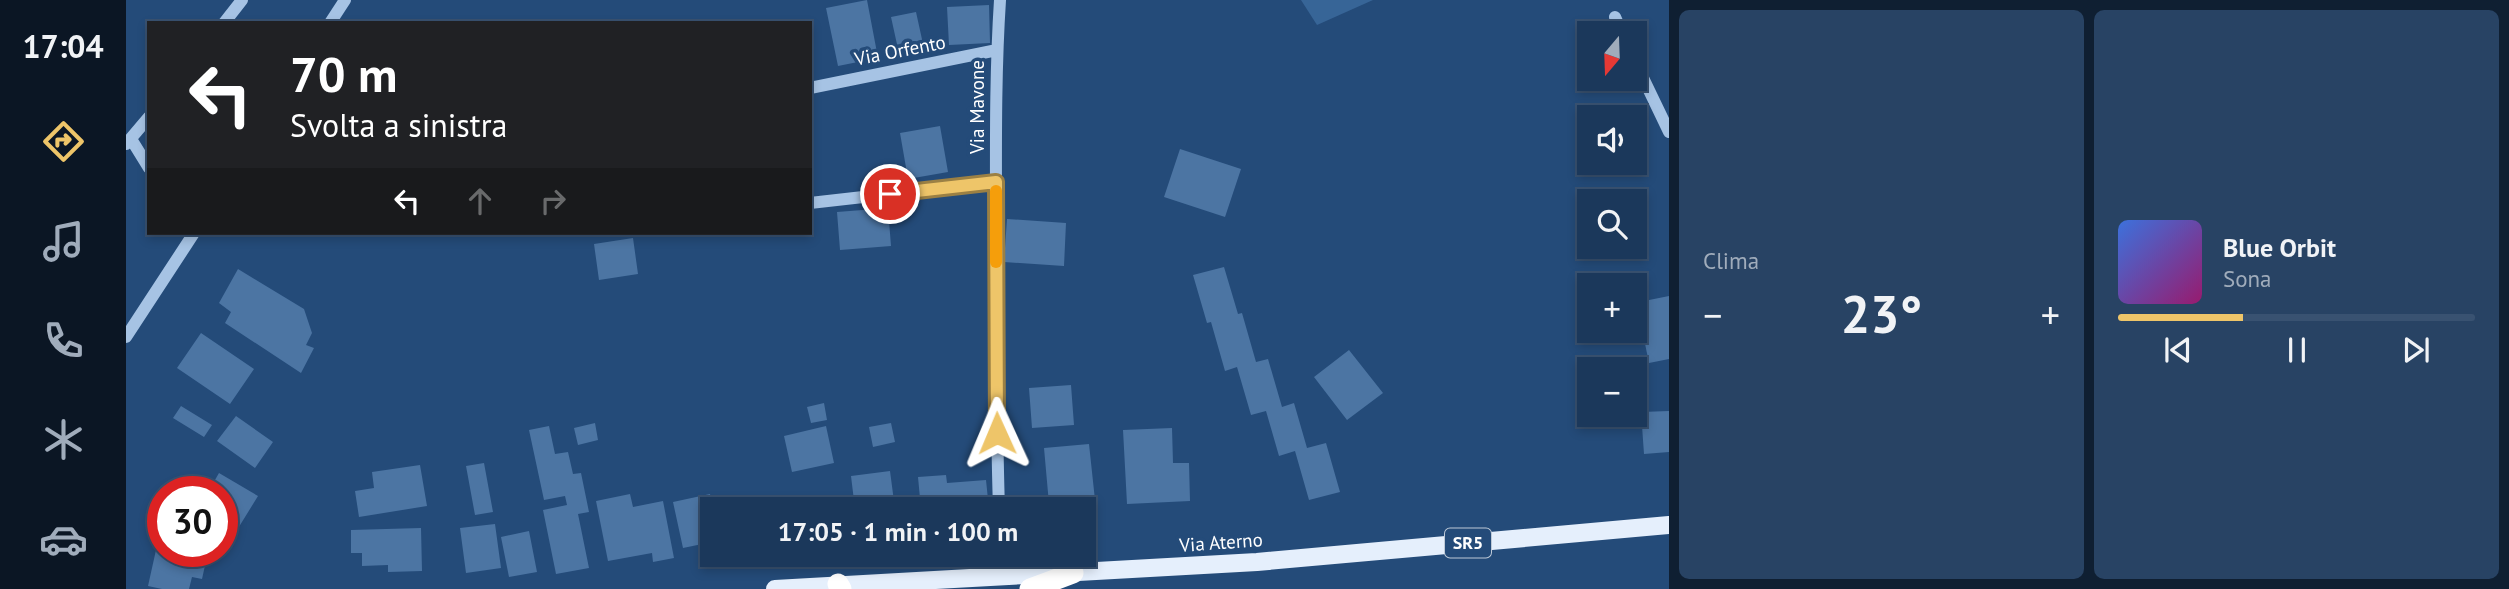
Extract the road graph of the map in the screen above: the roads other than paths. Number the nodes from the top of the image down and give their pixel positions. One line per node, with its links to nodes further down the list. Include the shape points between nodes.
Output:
1 (242, 0): 5 (street)
2 (345, 0): 6 (street)
3 (1000, 0): 8 (street, Via Mavone)
4 (1615, 17): 7 (street)
5 (226, 21)
6 (331, 21)
7 (1617, 21)
8 (997, 50): 10 (street, Via Orfento); 15 (street, Via Mavone)
9 (1647, 86): 12 (street)
10 (812, 88)
11 (147, 119): 13 (street)
12 (1669, 132)
13 (128, 142): 14 (street)
14 (147, 166)
15 (996, 182): 16 (street); 19 (street, Via Mavone)
16 (812, 203)
17 (190, 235): 18 (street)
18 (126, 337)
19 (999, 497)
20 (1669, 525): 22 (main road, Via Aterno / SR5, via 1256,562)
21 (1001, 567): 23 (street)
22 (1073, 573): 23 (main road, Via Aterno / SR5); 26 (highway)
23 (1001, 577): 24 (main road, Via Aterno / SR5)
24 (838, 587): 25 (main road, Via Aterno / SR5)
25 (775, 589)
26 (1030, 589)

